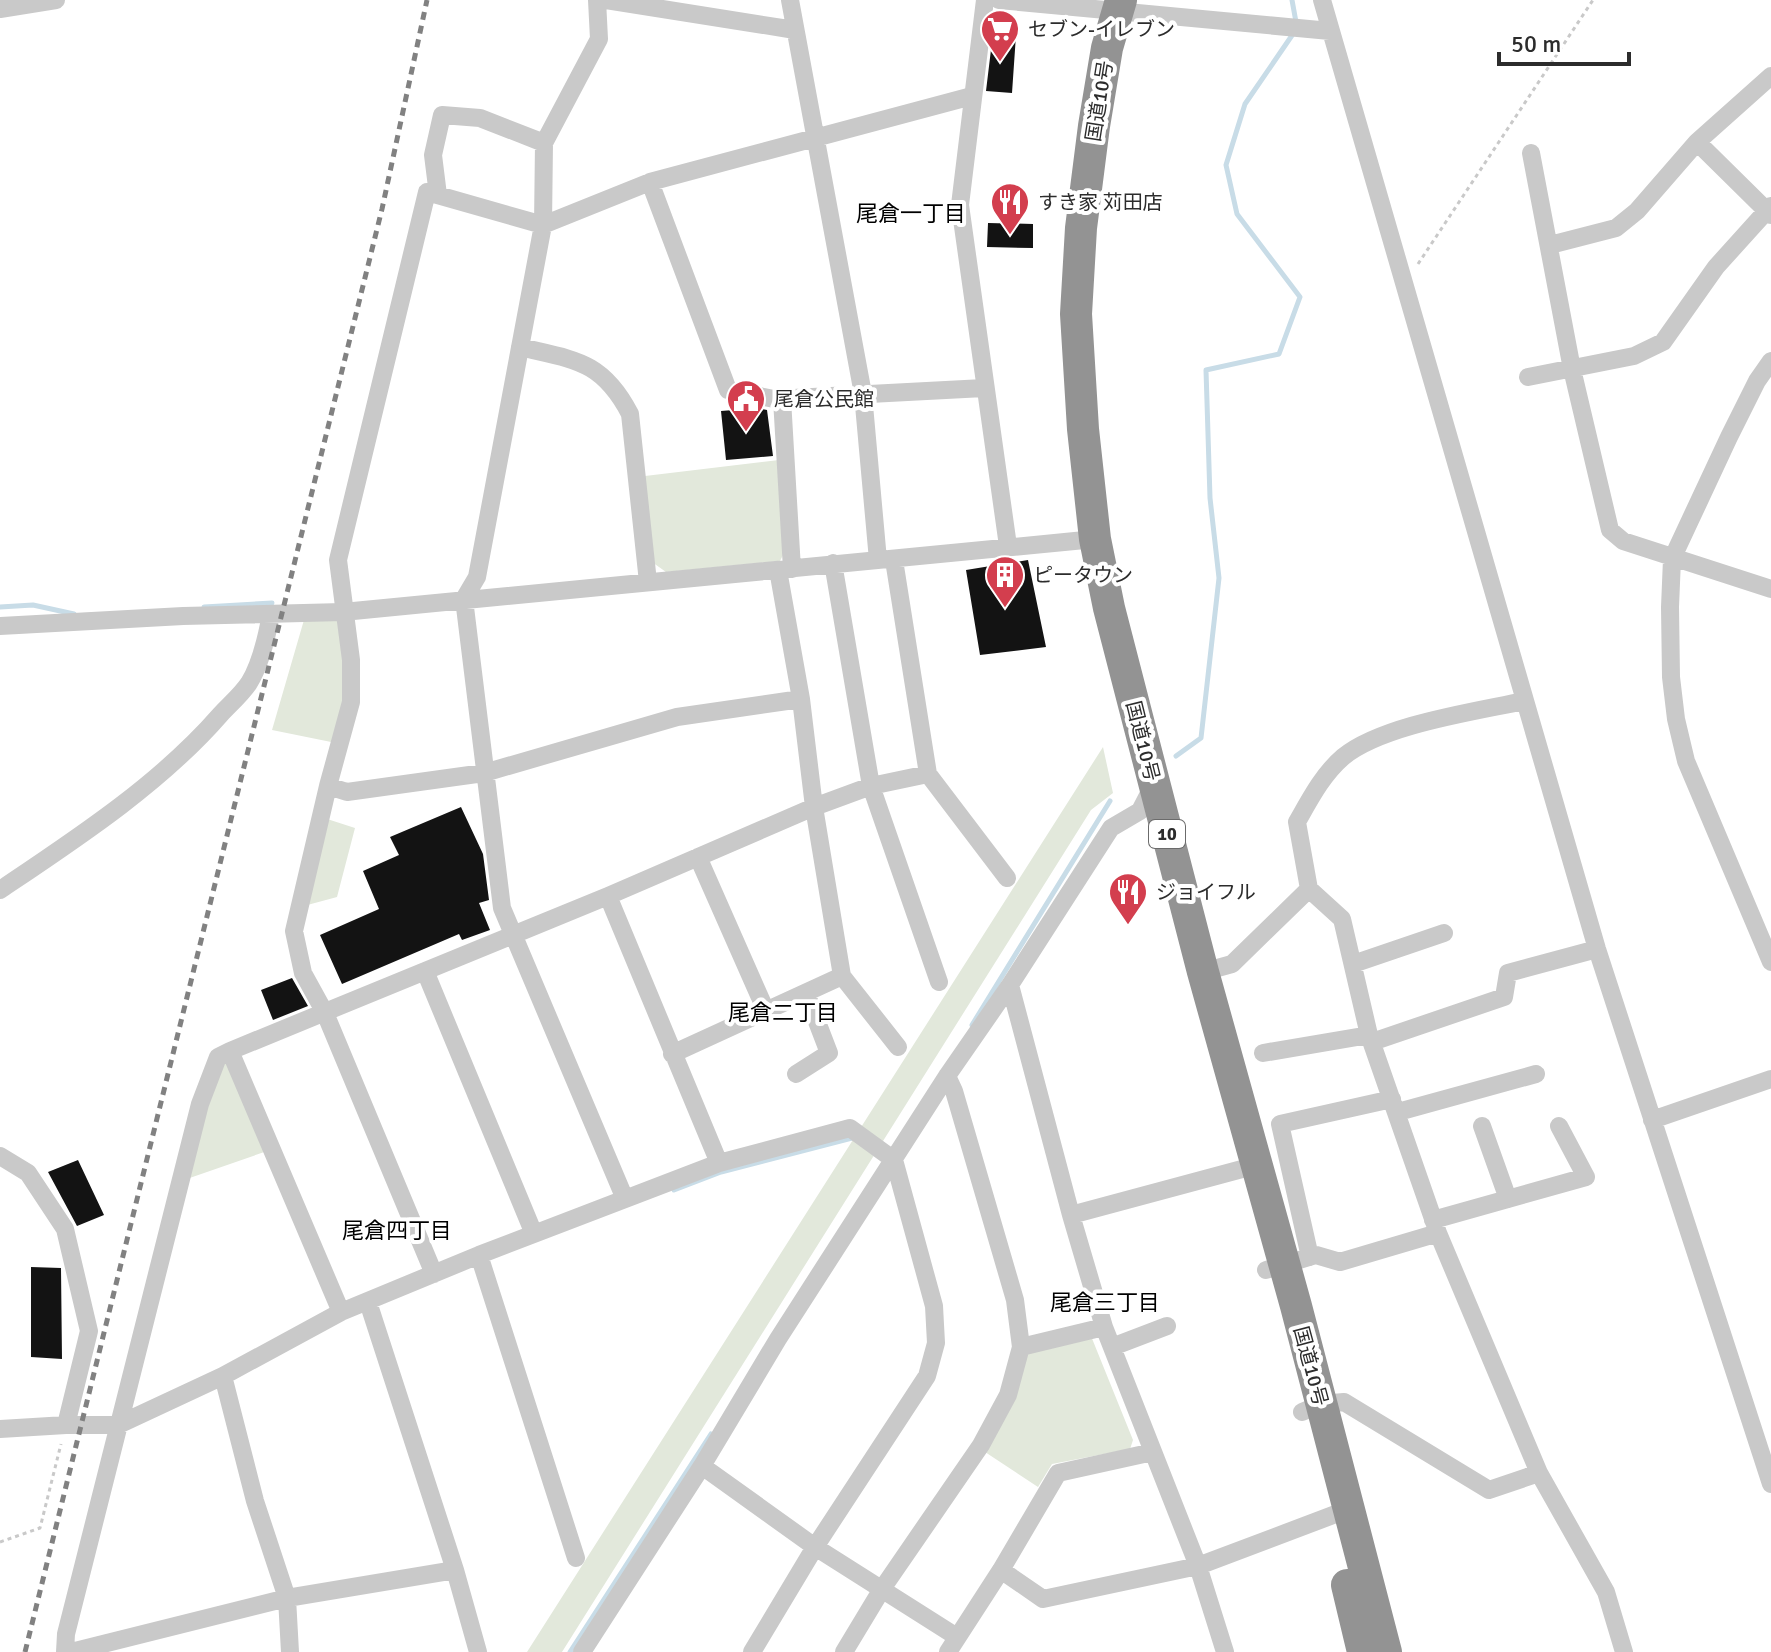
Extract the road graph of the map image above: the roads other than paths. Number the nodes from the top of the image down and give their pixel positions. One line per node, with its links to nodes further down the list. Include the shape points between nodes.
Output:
1 (56, 0): 9 (street)
2 (597, 0): 16 (street, via 599,39)
3 (606, 0): 10 (street)
4 (790, 0): 10 (street)
5 (985, 0): 13 (street)
6 (999, 0): 8 (street)
7 (1322, 0): 11 (street)
8 (1109, 5): 11 (street); 30 (highway, 国道10号 / 10, via 1073,126 1058,295 1063,442)
9 (0, 9)
10 (795, 30): 14 (street)
11 (1330, 31): 43 (street)
12 (1771, 76): 15 (street)
13 (972, 96): 14 (street); 27 (street, via 960,205)
14 (815, 138): 18 (street); 28 (street)
15 (1697, 142): 20 (street); 22 (street, via 1616,228)
16 (544, 143): 19 (street, via 480,118 442,115 433,155); 21 (street)
17 (1531, 153): 22 (street)
18 (650, 182): 21 (street); 29 (street, via 728,390)
19 (438, 195): 21 (street); 39 (street, via 427,192 338,560)
20 (1769, 210): 25 (street, via 1716,267 1663,342 1634,356)
21 (543, 225): 23 (street)
22 (1550, 245): 25 (street)
23 (520, 347): 36 (street, via 595,369 622,398 630,414); 38 (street, via 477,577)
24 (1771, 361): 32 (street)
25 (1572, 369): 26 (street); 32 (street, via 1610,530 1623,541)
26 (1528, 377)
27 (984, 388): 28 (street); 31 (street)
28 (863, 394): 29 (street); 33 (street)
29 (782, 399): 35 (street)
30 (1087, 540): 31 (street); 48 (highway, 国道10号 / 10, via 1094,624)
31 (1008, 546): 33 (street)
32 (1672, 559): 37 (street); 55 (street, via 1671,677 1686,761)
33 (886, 560): 34 (street); 45 (street)
34 (833, 563): 35 (street); 47 (street)
35 (785, 570): 36 (street); 42 (street)
36 (648, 582): 38 (street)
37 (1771, 589)
38 (464, 599): 39 (street); 44 (street)
39 (343, 612): 40 (street); 46 (street, via 351,702)
40 (271, 614): 41 (street); 53 (street, via 249,683 208,729 176,761)
41 (0, 626)
42 (801, 699): 44 (street, via 677,717); 49 (street)
43 (1524, 701): 52 (street, via 1393,731 1358,745 1341,759 1297,822); 58 (street)
44 (484, 773): 46 (street, via 347,792); 56 (street, via 502,908)
45 (928, 774): 47 (street); 51 (street)
46 (328, 786): 68 (street, via 294,931 303,973)
47 (871, 786): 49 (street); 64 (street)
48 (1147, 798): 62 (highway, 国道10号 / 10); 65 (street, via 1111,828); 85 (highway, 国道10号 / 10)
49 (814, 807): 50 (street); 63 (street)
50 (698, 857): 54 (street); 67 (street)
51 (1007, 878)
52 (1309, 889): 60 (street, via 1342,919); 62 (street, via 1232,964)
53 (0, 890)
54 (608, 896): 56 (street); 73 (street)
55 (1763, 920): 59 (street)
56 (513, 933): 61 (street); 86 (street)
57 (1444, 933): 60 (street)
58 (1597, 949): 69 (street, via 1508,973 1504,997); 79 (street)
59 (1771, 962)
60 (1353, 964): 69 (street)
61 (425, 971): 68 (street); 90 (street)
62 (1203, 972): 85 (highway, 国道10号 / 10)
63 (842, 976): 66 (street); 70 (street)
64 (939, 982)
65 (1010, 985): 76 (street); 88 (street)
66 (806, 993): 67 (street); 74 (street, via 829,1053)
67 (766, 1011): 73 (street)
68 (325, 1013): 71 (street); 93 (street)
69 (1371, 1038): 72 (street); 78 (street)
70 (898, 1047)
71 (230, 1051): 95 (street); 103 (street, via 218,1057 200,1104)
72 (1263, 1053)
73 (672, 1054): 84 (street)
74 (796, 1074)
75 (1536, 1074): 78 (street)
76 (947, 1076): 83 (street); 98 (street, via 1015,1300)
77 (1771, 1079): 79 (street)
78 (1395, 1106): 89 (street); 92 (street, via 1280,1124)
79 (1652, 1120): 108 (street)
80 (1482, 1126): 87 (street)
81 (1559, 1126): 87 (street, via 1586,1177)
82 (0, 1156): 102 (street, via 28,1173 65,1229 89,1331)
83 (894, 1160): 84 (street, via 850,1128); 106 (street); 110 (street, via 934,1306 936,1343 927,1376)
84 (719, 1163): 86 (street)
85 (1248, 1168): 88 (street); 92 (highway, 国道10号 / 10)
86 (625, 1199): 90 (street)
87 (1508, 1199): 89 (street)
88 (1071, 1215): 97 (street)
89 (1436, 1227): 92 (street, via 1340,1262 1316,1255); 107 (street)
90 (534, 1234): 91 (street)
91 (479, 1255): 93 (street); 111 (street)
92 (1287, 1263): 101 (highway, 国道10号 / 10)
93 (434, 1274): 94 (street)
94 (368, 1302): 95 (street); 113 (street)
95 (341, 1312): 100 (street)
96 (1167, 1326): 99 (street)
97 (1104, 1327): 98 (street); 99 (street)
98 (1021, 1347): 115 (street, via 1008,1395 981,1445)
99 (1112, 1347): 105 (street)
100 (223, 1376): 103 (street); 116 (street)
101 (1312, 1408): 107 (street, via 1344,1402 1489,1490); 109 (highway, 国道10号 / 10)
102 (66, 1425): 103 (street); 104 (street)
103 (118, 1425): 118 (street, via 66,1634)
104 (0, 1429)
105 (1153, 1452): 112 (street); 114 (street, via 1058,1473)
106 (702, 1466): 110 (street); 121 (street)
107 (1539, 1473): 127 (street, via 1606,1592)
108 (1771, 1484)
109 (1339, 1512): 112 (street); 125 (highway, 国道10号 / 10); 126 (highway, 国道10号 / 10)
110 (815, 1547): 115 (street); 122 (street)
111 (576, 1558)
112 (1198, 1566): 114 (street, via 1043,1599); 124 (street)
113 (455, 1570): 116 (street); 120 (street)
114 (1001, 1570): 117 (street)
115 (882, 1589): 117 (street); 123 (street)
116 (287, 1598): 118 (street); 119 (street)
117 (952, 1644)
118 (68, 1652)
119 (290, 1652)
120 (478, 1652)
121 (582, 1652)
122 (752, 1652)
123 (844, 1652)
124 (1225, 1652)
125 (1363, 1652)
126 (1386, 1652)
127 (1624, 1652)

